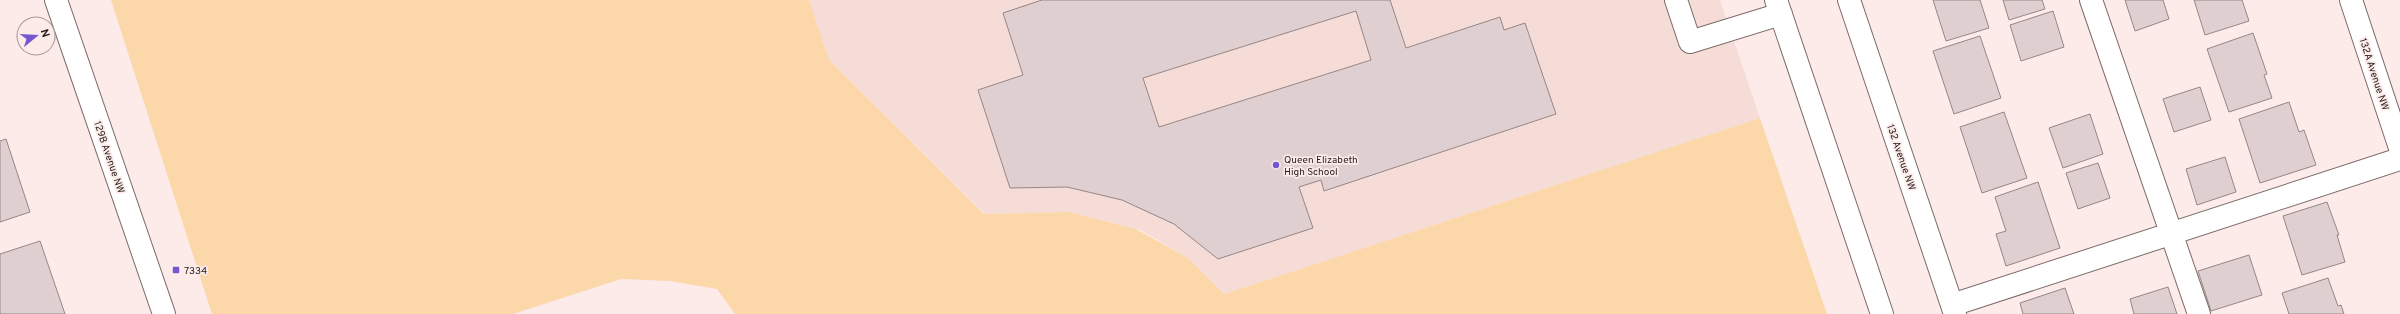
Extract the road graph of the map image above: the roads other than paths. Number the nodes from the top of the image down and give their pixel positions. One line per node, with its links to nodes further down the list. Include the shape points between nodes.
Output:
1 (56, 0): 11 (street, 129B Avenue NW)
2 (1676, 0): 6 (street, via 1690,42)
3 (1848, 0): 10 (street, 132 Avenue NW)
4 (2091, 0): 9 (street)
5 (2351, 0): 7 (street, 132A Avenue NW)
6 (1778, 7): 12 (street)
7 (2400, 148)
8 (2400, 159): 9 (street)
9 (2173, 235): 10 (street); 13 (street)
10 (1953, 310)
11 (164, 314)
12 (1882, 314)
13 (2199, 314)

